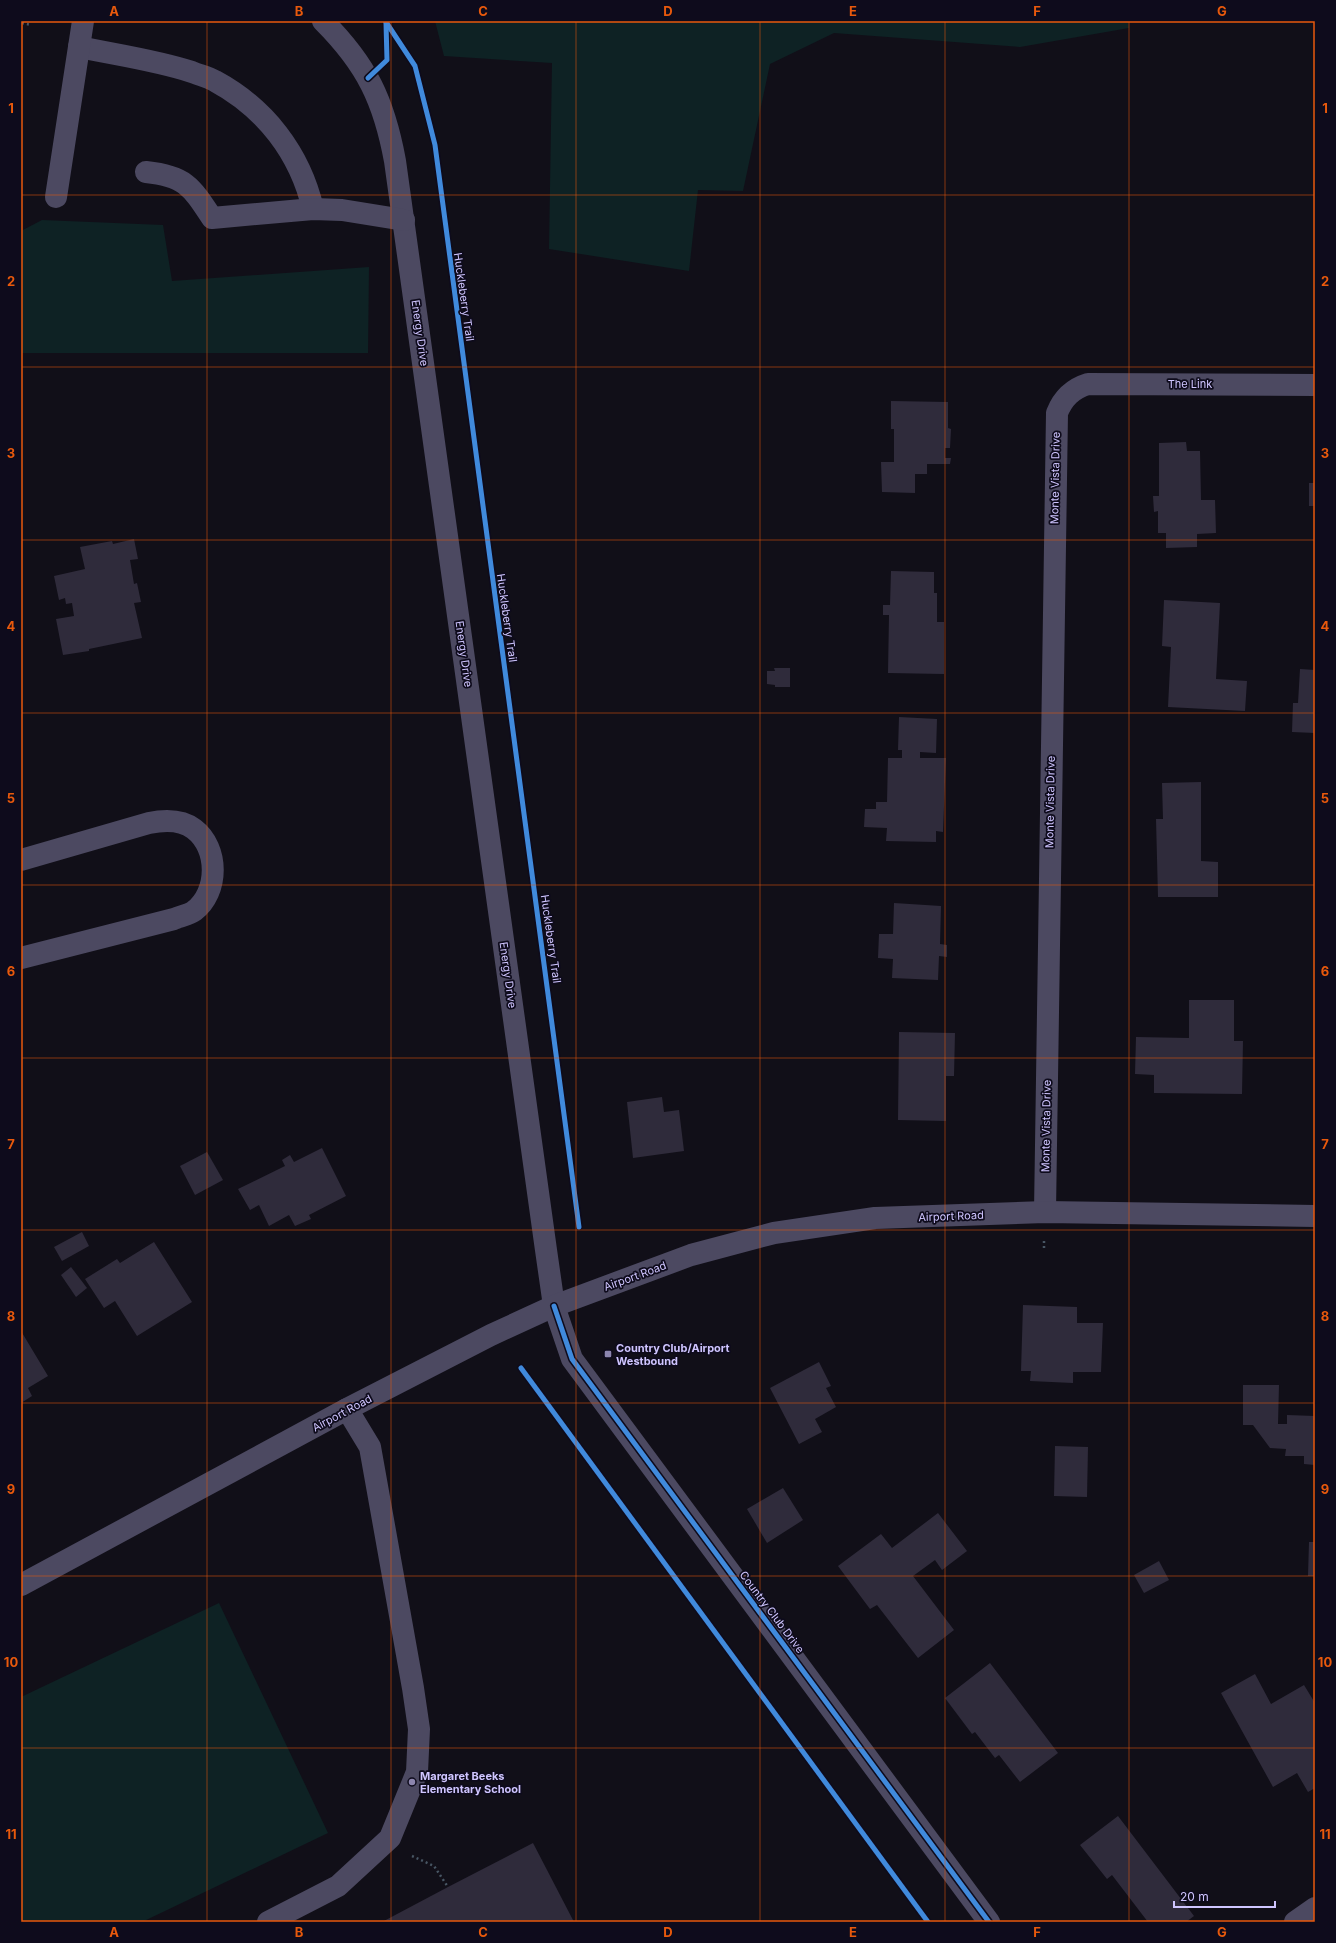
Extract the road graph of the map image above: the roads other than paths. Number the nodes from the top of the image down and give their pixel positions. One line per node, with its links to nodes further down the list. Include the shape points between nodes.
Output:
1 (83, 21): 3 (street)
2 (323, 21): 7 (street, Energy Drive, via 353,53 381,104 390,133)
3 (79, 47): 5 (street); 6 (street, via 172,66 214,80 251,104 276,131 294,157)
4 (146, 172): 6 (street, via 167,174 194,190 212,218)
5 (56, 197)
6 (313, 209): 7 (street, via 342,210)
7 (404, 220): 14 (street, Energy Drive)
8 (1315, 385): 9 (street, The Link, via 1088,384)
9 (1068, 394): 12 (street, Monte Vista Drive, via 1061,404 1056,424)
10 (21, 860): 11 (street, via 149,823 173,821 194,830 205,843 211,856 212,877 208,896 194,911 174,919)
11 (21, 958)
12 (1045, 1212): 13 (street, Airport Road); 14 (street, Airport Road, via 875,1218 774,1233 691,1255)
13 (1315, 1216)
14 (554, 1306): 15 (street, Airport Road, via 491,1335); 19 (street, Country Club Drive, via 572,1359)
15 (347, 1410): 16 (street, Airport Road); 18 (street, via 370,1447 414,1695 419,1730 417,1772 390,1838 338,1886)
16 (21, 1585)
17 (1315, 1908): 20 (street)
18 (268, 1922)
19 (989, 1922)
20 (1295, 1922)

